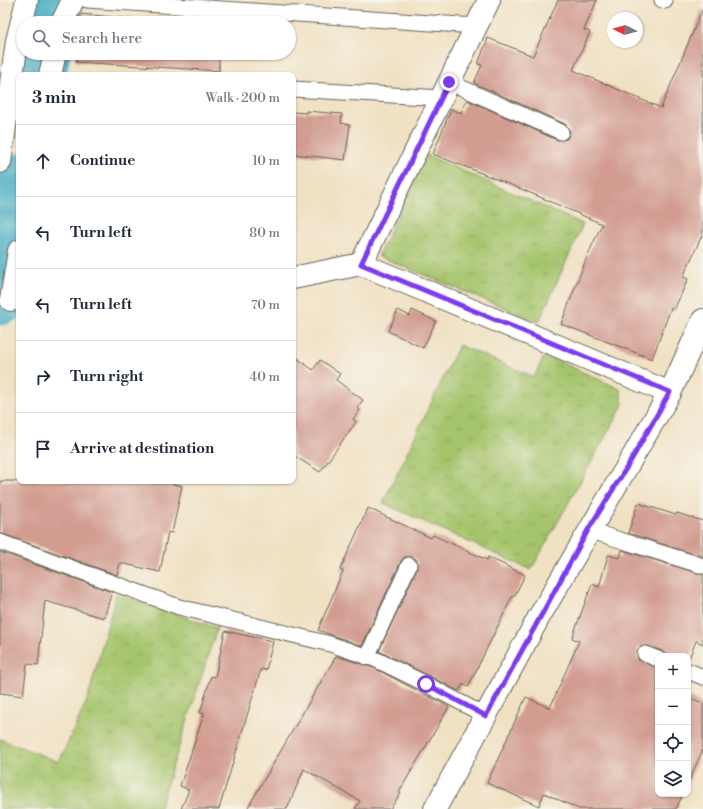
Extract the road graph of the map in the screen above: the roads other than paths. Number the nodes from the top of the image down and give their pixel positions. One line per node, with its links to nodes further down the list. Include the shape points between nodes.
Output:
1 (27, 0): 5 (street)
2 (73, 0): 6 (street)
3 (87, 0): 7 (lane)
4 (489, 0): 7 (street)
5 (23, 16)
6 (65, 16)
7 (476, 26): 12 (street)
8 (16, 45): 13 (street)
9 (53, 60): 10 (street)
10 (51, 72)
11 (296, 89): 12 (lane)
12 (445, 90): 14 (lane); 16 (street)
13 (5, 91): 15 (street)
14 (562, 132)
15 (0, 162)
16 (361, 264): 18 (street); 21 (street)
17 (16, 266): 19 (street)
18 (296, 277)
19 (9, 300)
20 (701, 333): 21 (street)
21 (670, 392): 22 (street)
22 (588, 530): 25 (lane); 29 (street)
23 (0, 542): 26 (lane, via 179,607 330,644)
24 (409, 564): 26 (lane)
25 (703, 566)
26 (367, 657): 29 (lane, via 426,684)
27 (691, 672): 28 (lane)
28 (703, 677)
29 (486, 716): 30 (street)
30 (435, 809)

